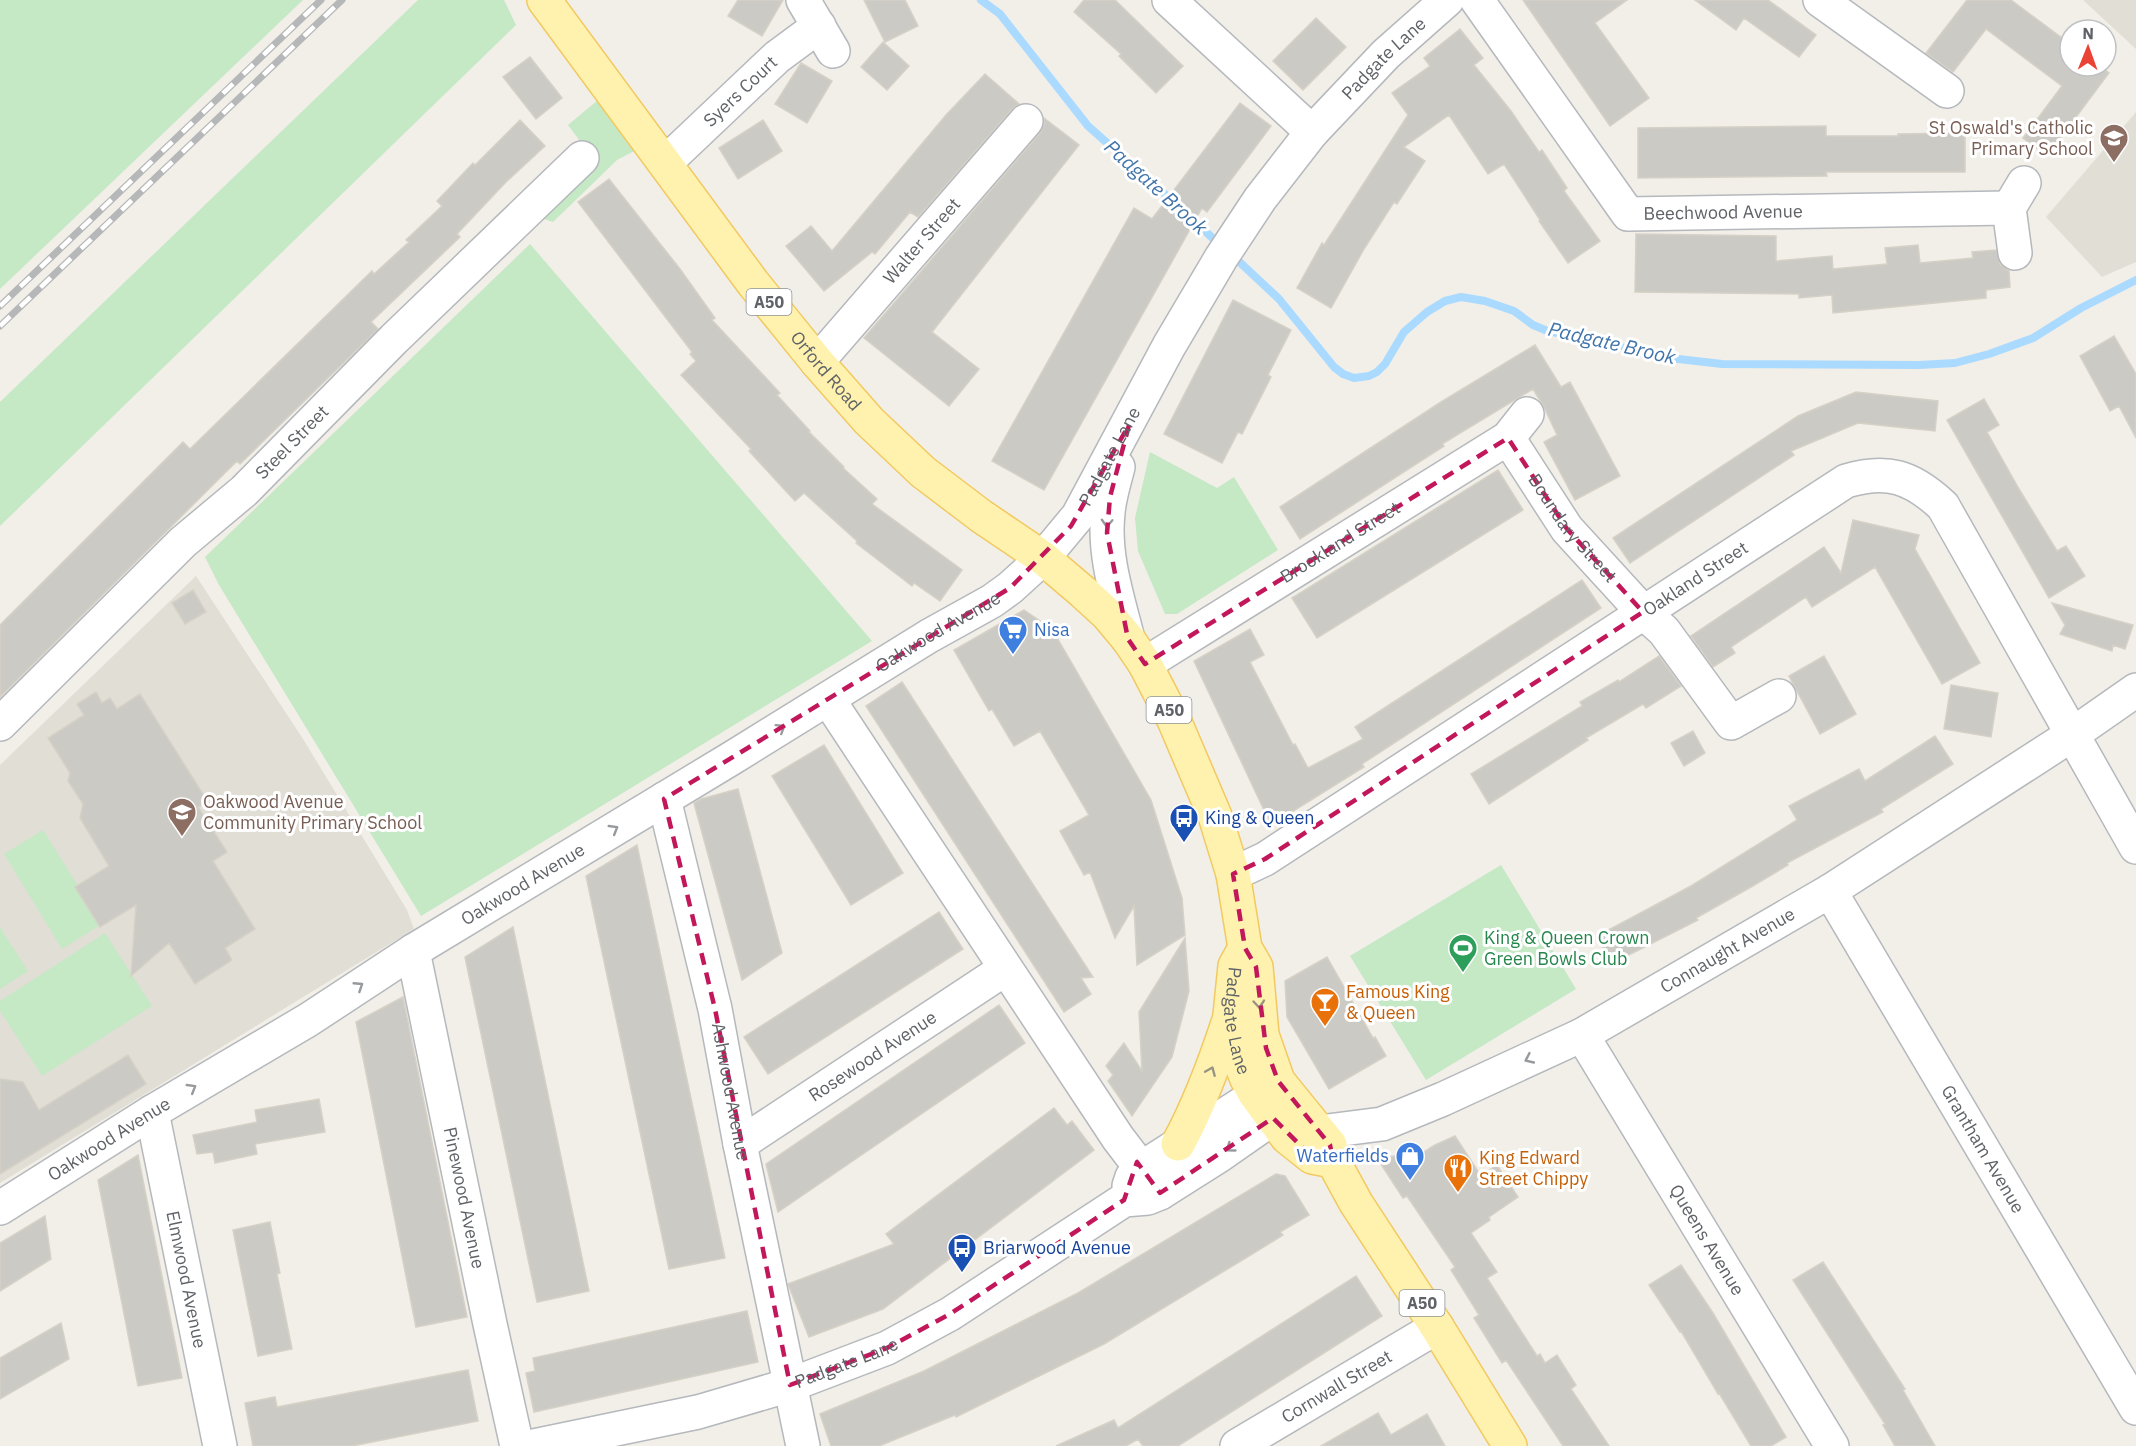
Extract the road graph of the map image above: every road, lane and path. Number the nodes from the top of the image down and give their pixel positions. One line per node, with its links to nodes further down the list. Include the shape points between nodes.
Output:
1 (544, 0): 11 (main road, Orford Road / A50)
2 (1169, 0): 9 (street)
3 (1447, 0): 9 (street, Padgate Lane, via 1386,54)
4 (1476, 0): 12 (street, Beechwood Avenue, via 1628,214 2017,195)
5 (1820, 0): 7 (street)
6 (818, 26): 11 (street, Syers Court, via 777,57)
7 (1947, 91)
8 (1026, 121): 13 (street, Walter Street)
9 (1312, 132): 14 (street, Padgate Lane, via 1226,251 1169,346)
10 (582, 158): 22 (street, Steel Street, via 394,339 244,491 183,542)
11 (665, 163): 13 (main road, Orford Road / A50)
12 (2015, 253)
13 (817, 362): 16 (main road, Orford Road / A50, via 869,421 923,472)
14 (1129, 425): 16 (street, Padgate Lane, via 1078,516); 18 (street, one-way to 18, via 1110,496 1107,533 1115,588)
15 (1518, 426): 17 (street, Boundary Street, via 1567,529); 18 (street, Brookland Street)
16 (1043, 558): 18 (main road, Padgate Lane / A50, via 1083,592); 21 (street, Oakwood Avenue, via 992,601)
17 (1643, 612): 20 (street, Boundary Street, via 1664,631 1731,723); 23 (street, Oakland Street, via 1846,482 1866,475 1898,477 1926,490 1942,506); 26 (street, Oakland Street, via 1265,859)
18 (1136, 652): 26 (main road, Padgate Lane / A50, via 1174,720 1203,785)
19 (2136, 690): 23 (street, Connaught Avenue)
20 (1779, 696)
21 (828, 699): 24 (street, Oakwood Avenue, one-way to 21); 30 (street)
22 (0, 724)
23 (2073, 734): 25 (street, Oakland Street); 27 (street, Connaught Avenue)
24 (664, 799): 29 (street, Oakwood Avenue, one-way to 24); 35 (street, Ashwood Avenue, via 715,1010)
25 (2136, 847)
26 (1233, 874): 28 (main road, Padgate Lane / A50)
27 (1830, 891): 32 (street, Connaught Avenue); 42 (street, Grantham Avenue)
28 (1245, 948): 31 (main road, Padgate Lane, via 1235,966); 33 (main road, Padgate Lane / A50, one-way to 33, via 1256,967 1262,1035)
29 (412, 951): 34 (street, Oakwood Avenue, one-way to 29, via 308,1020); 44 (street, Pinewood Avenue)
30 (1005, 969): 35 (street, Rosewood Avenue); 38 (street, via 1118,1138)
31 (1230, 1015): 33 (main road, Padgate Lane, via 1239,1059); 36 (main road, one-way to 31, via 1217,1057)
32 (1582, 1035): 37 (street, Connaught Avenue, one-way to 37); 49 (street, Queens Avenue)
33 (1277, 1106): 36 (street, Padgate Lane); 37 (main road, via 1312,1157); 38 (street, Padgate Lane, one-way to 38, via 1220,1155)
34 (152, 1112): 39 (street, Oakwood Avenue); 43 (street, Elmwood Avenue)
35 (740, 1144): 41 (street, Ashwood Avenue)
36 (1178, 1144): 38 (street, Padgate Lane)
37 (1326, 1146): 40 (main road, A50, via 1356,1203)
38 (1151, 1180): 41 (street, Padgate Lane, via 1132,1177 1124,1200 950,1314 887,1348)
39 (0, 1208)
40 (1437, 1327): 47 (street, Cornwall Street); 48 (main road, A50)
41 (790, 1385): 45 (street, Padgate Lane, via 698,1412); 46 (street, Ashwood Avenue)
42 (2136, 1408)
43 (220, 1446)
44 (517, 1446)
45 (534, 1446)
46 (803, 1446)
47 (1237, 1446)
48 (1510, 1446)
49 (1832, 1446)

